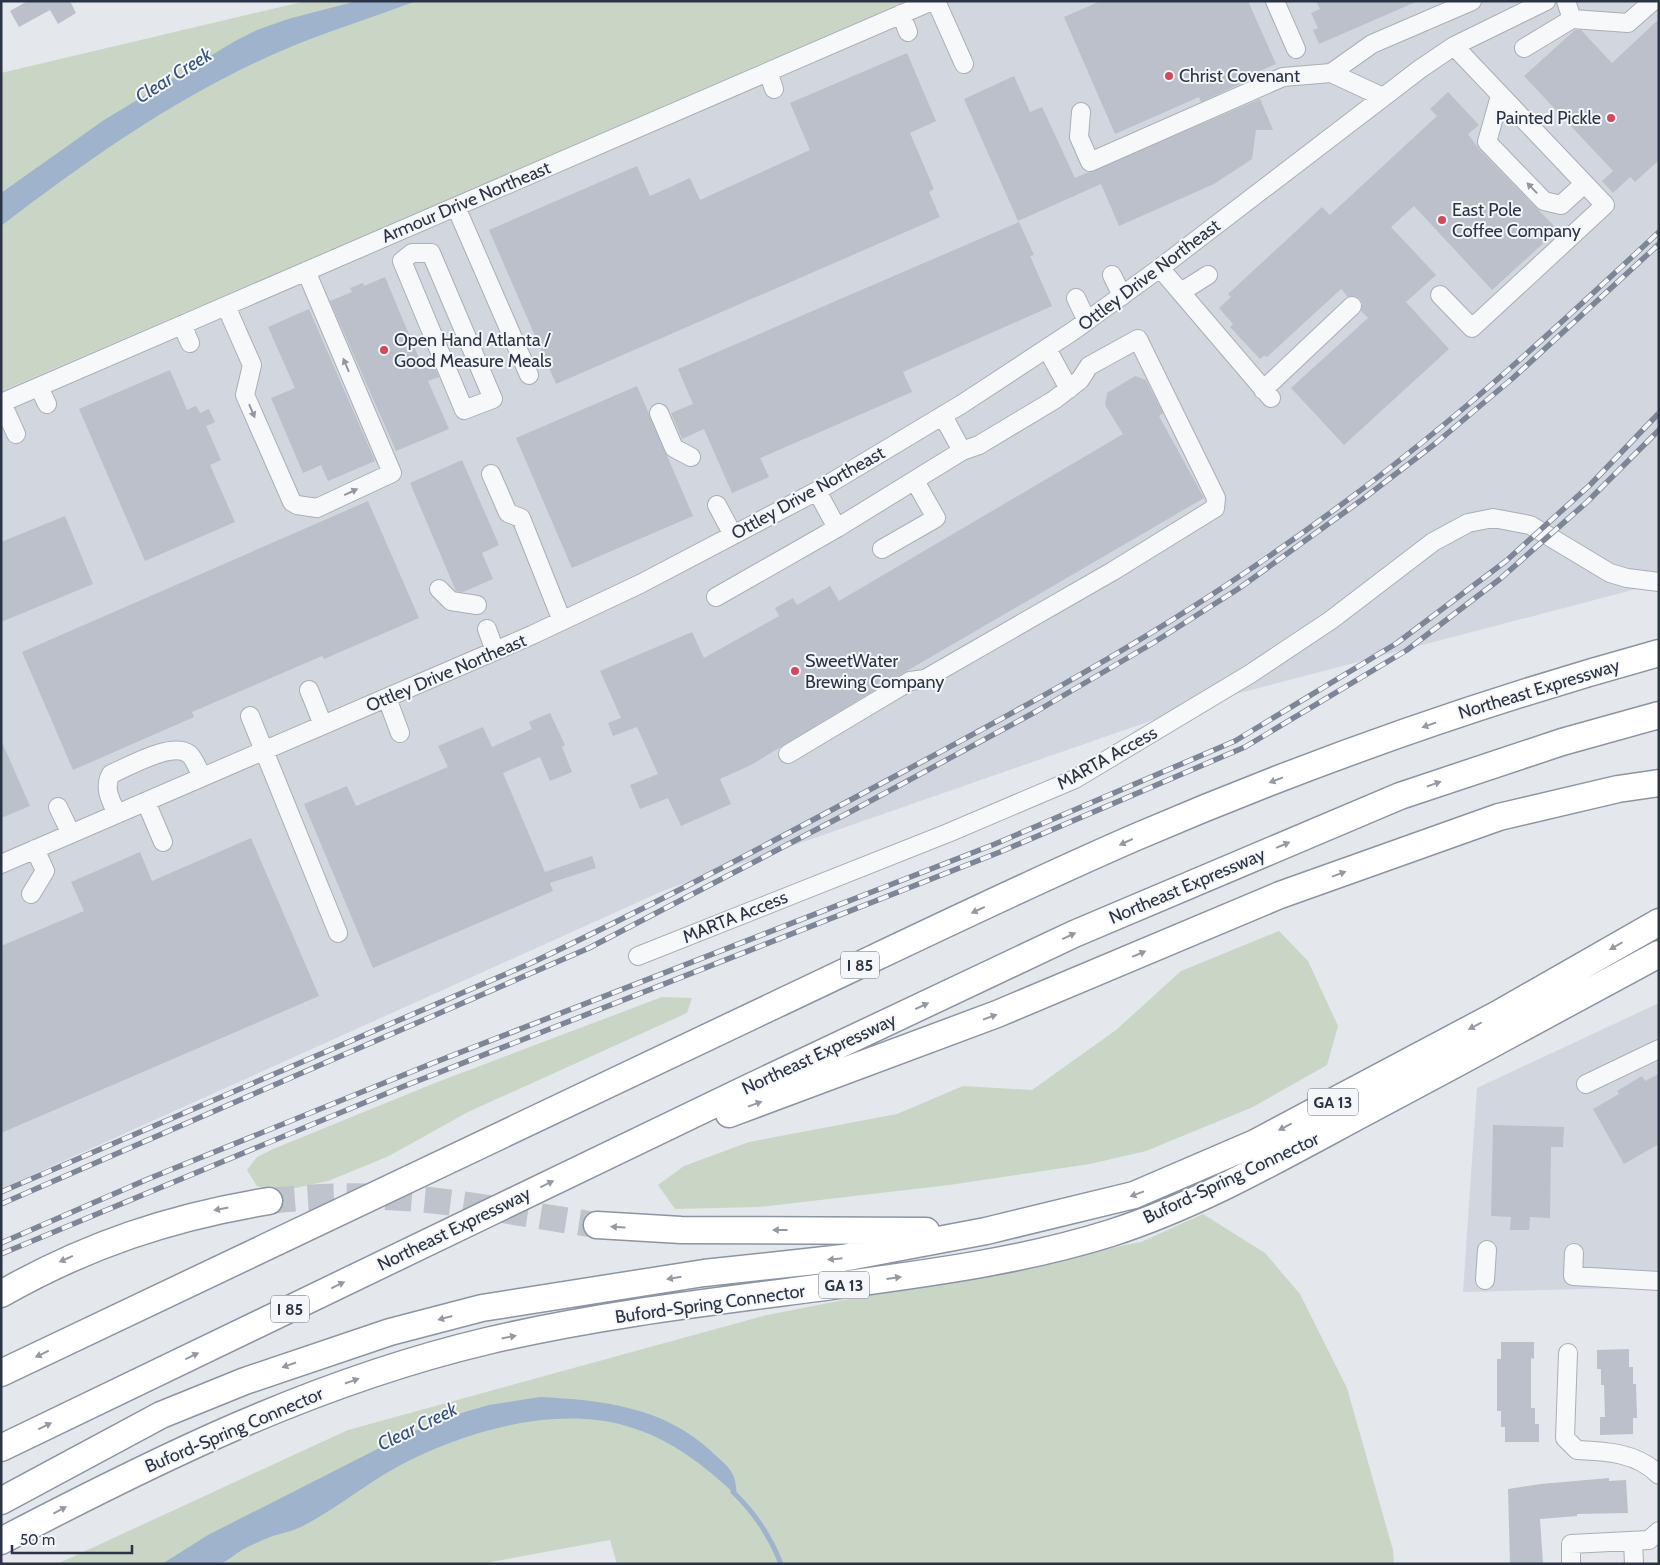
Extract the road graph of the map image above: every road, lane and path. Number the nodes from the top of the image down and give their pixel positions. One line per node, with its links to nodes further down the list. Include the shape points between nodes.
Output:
1 (932, 1): 8 (street, Armour Drive Northeast)
2 (936, 1): 14 (street)
3 (1275, 1): 13 (street)
4 (1472, 1): 16 (street, via 1372,44)
5 (1546, 1): 11 (street, Ottley Drive Northeast)
6 (1566, 1): 9 (street)
7 (1653, 1): 9 (street, via 1628,23)
8 (901, 14): 10 (street); 15 (street, Armour Drive Northeast)
9 (1572, 19): 12 (street)
10 (908, 32)
11 (1454, 46): 18 (street); 19 (street, Ottley Drive Northeast)
12 (1524, 48)
13 (1296, 49)
14 (964, 64)
15 (768, 72): 17 (street); 22 (street, Armour Drive Northeast, via 687,114)
16 (1331, 74): 19 (street); 20 (street, via 1283,77 1090,162 1079,137)
17 (774, 89)
18 (1500, 96): 21 (street); 21 (street, one-way to 18, via 1561,205 1544,201 1487,142)
19 (1384, 97): 25 (street, Ottley Drive Northeast)
20 (1081, 112)
21 (1584, 184): 30 (street, via 1605,205 1472,328)
22 (456, 207): 23 (street, Armour Drive Northeast); 39 (street)
23 (400, 231): 24 (street); 26 (street, Armour Drive Northeast)
24 (412, 253): 24 (street, via 402,261 464,410 493,399 431,253)
25 (1160, 268): 29 (street); 31 (street, Ottley Drive Northeast)
26 (306, 271): 33 (street, Armour Drive Northeast); 33 (street, one-way to 26, via 252,365 245,395 292,502 317,508 392,473)
27 (1112, 275): 31 (street)
28 (1208, 275): 29 (street)
29 (1181, 292): 34 (street, via 1267,394)
30 (1440, 295)
31 (1122, 296): 35 (street, Ottley Drive Northeast)
32 (1076, 298): 35 (street)
33 (226, 306): 36 (street, Armour Drive Northeast)
34 (1352, 306)
35 (1087, 321): 38 (street, Ottley Drive Northeast)
36 (182, 325): 37 (street); 40 (street, Armour Drive Northeast)
37 (190, 343)
38 (1047, 348): 41 (street); 45 (street, Ottley Drive Northeast)
39 (529, 375)
40 (39, 387): 42 (street, Armour Drive Northeast); 43 (street)
41 (1069, 389): 47 (street, via 979,445); 71 (street, via 1089,366 1138,339 1216,498 1215,508 1113,571 925,679 910,681)
42 (2, 403): 46 (street)
43 (47, 404)
44 (659, 413): 48 (street, via 674,448)
45 (943, 416): 47 (street); 51 (street, Ottley Drive Northeast)
46 (16, 434)
47 (962, 451): 50 (street)
48 (691, 457)
49 (491, 474): 60 (street, via 508,513 521,518)
50 (914, 481): 53 (street); 55 (street, via 936,518)
51 (817, 491): 53 (street); 54 (street, Ottley Drive Northeast)
52 (717, 505): 54 (street)
53 (837, 528): 58 (street)
54 (733, 536): 60 (street, Ottley Drive Northeast)
55 (882, 549)
56 (1659, 582): 85 (street, MARTA Access, via 1610,573 1530,525 1493,518 1468,523 1433,542 1331,620 1250,674 1075,778 948,833)
57 (439, 589): 59 (street, via 451,601)
58 (716, 597)
59 (477, 604)
60 (562, 621): 62 (street, Ottley Drive Northeast, via 543,638)
61 (487, 629): 62 (street)
62 (495, 651): 65 (street, Ottley Drive Northeast)
63 (1659, 653): 98 (highway, Northeast Expressway / I 85, one-way to 98, via 1504,699 1359,748 1135,838)
64 (309, 690): 68 (street)
65 (387, 698): 68 (street, Ottley Drive Northeast); 69 (street)
66 (1659, 715): 88 (highway, Northeast Expressway / I 85, one-way to 66, via 1074,934 1391,800 1562,742)
67 (250, 716): 70 (street)
68 (323, 726): 70 (street, Ottley Drive Northeast)
69 (400, 733)
70 (265, 750): 72 (street, Ottley Drive Northeast); 83 (street)
71 (788, 754)
72 (202, 777): 74 (street, Ottley Drive Northeast); 76 (street, via 189,754 178,749 164,751 112,774 108,780 108,792)
73 (1659, 783): 88 (highway, one-way to 73, via 997,1014 1280,895 1499,818 1618,789)
74 (146, 802): 76 (street, Ottley Drive Northeast); 78 (street)
75 (58, 807): 77 (street)
76 (117, 814): 77 (street, Ottley Drive Northeast)
77 (71, 834): 79 (street, Ottley Drive Northeast)
78 (164, 842)
79 (35, 849): 80 (street, Ottley Drive Northeast); 81 (street, via 45,871)
80 (1, 864)
81 (32, 894)
82 (1659, 922): 91 (highway, Buford-Spring Connector / GA 13, one-way to 91, via 1498,1014 1255,1143 1134,1195)
83 (338, 933)
84 (1659, 954): 103 (highway, Buford-Spring Connector / GA 13, one-way to 84, via 128,1474 285,1404 401,1365 477,1344 570,1325 951,1270 1044,1251 1110,1233 1170,1211 1274,1162)
85 (638, 956)
86 (1659, 1049): 87 (street)
87 (1586, 1084)
88 (578, 1170): 99 (highway, Northeast Expressway / I 85, one-way to 88)
89 (269, 1201): 96 (highway, one-way to 96, via 187,1216 133,1232 64,1260)
90 (597, 1226): 91 (highway, one-way to 90, via 681,1230)
91 (986, 1231): 101 (highway, Buford-Spring Connector / GA 13, one-way to 101, via 843,1258 704,1273 482,1308 390,1332 245,1381 162,1415)
92 (1487, 1250): 94 (street)
93 (1574, 1253): 95 (street, via 1568,1278)
94 (1485, 1280)
95 (1659, 1281)
96 (1, 1294)
97 (1568, 1353): 100 (street, via 1565,1438 1577,1450 1608,1451 1641,1461)
98 (1, 1373)
99 (1, 1448)
100 (1659, 1475)
101 (1, 1501)
102 (1659, 1530): 104 (street, via 1649,1540)
103 (1, 1541)
104 (1633, 1541): 105 (street, via 1571,1544); 106 (street)
105 (1571, 1564)
106 (1634, 1564)

